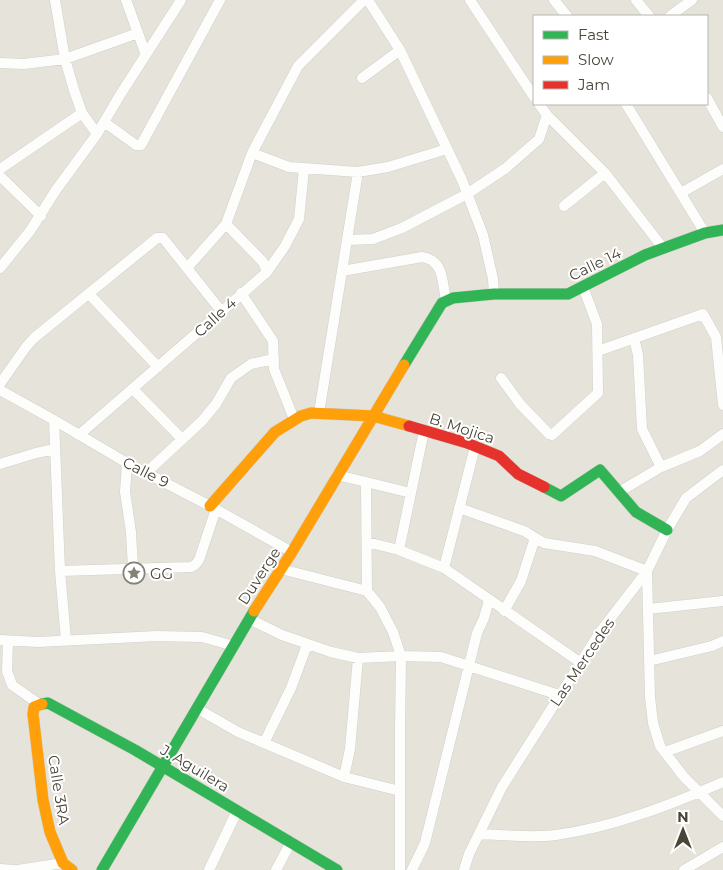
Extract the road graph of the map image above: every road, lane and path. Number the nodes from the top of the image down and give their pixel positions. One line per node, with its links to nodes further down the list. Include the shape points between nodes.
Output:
1 (55, 0): 17 (street)
2 (126, 0): 14 (street)
3 (220, 0): 26 (street, via 141,145 136,145)
4 (364, 0): 30 (street, via 298,66)
5 (368, 0): 15 (street)
6 (470, 0): 20 (street)
7 (554, 0): 11 (street)
8 (636, 0): 12 (street)
9 (692, 0): 13 (street)
10 (179, 1): 16 (street)
11 (566, 15)
12 (647, 15)
13 (671, 15)
14 (138, 33): 16 (street); 17 (street)
15 (400, 50): 19 (street); 29 (street)
16 (146, 55): 26 (street)
17 (65, 59): 18 (street); 24 (street)
18 (0, 63)
19 (362, 78)
20 (533, 95)
21 (708, 100): 27 (street)
22 (540, 105): 25 (street)
23 (627, 105): 38 (street)
24 (82, 113): 28 (street); 32 (street)
25 (547, 116): 35 (street); 37 (street, via 539,139 506,168)
26 (104, 122): 28 (street)
27 (723, 127)
28 (96, 134): 40 (street)
29 (447, 148): 34 (street, via 388,167); 37 (street)
30 (252, 153): 33 (street); 41 (street)
31 (723, 168): 38 (street)
32 (0, 169)
33 (304, 170): 34 (street); 49 (street, Calle 4, via 299,219 286,246)
34 (358, 172): 44 (street)
35 (605, 174): 39 (street); 45 (street)
36 (0, 176): 40 (street)
37 (467, 194): 44 (street, via 395,231 373,239); 53 (street, via 483,234)
38 (681, 194): 43 (street)
39 (564, 206)
40 (40, 216): 46 (street)
41 (226, 224): 47 (street); 49 (street, via 263,262)
42 (723, 230): 43 (street, Calle 14)
43 (705, 233): 45 (street, Calle 14)
44 (348, 240): 48 (street)
45 (664, 248): 50 (street, Calle 14)
46 (0, 268)
47 (187, 268): 52 (street, via 160,237); 55 (street)
48 (342, 271): 54 (street, via 428,258 439,268); 65 (street)
49 (266, 272): 51 (street, Calle 4)
50 (583, 287): 53 (street, Calle 14, via 568,294); 57 (street, via 598,324)
51 (241, 293): 55 (street, Calle 4); 58 (street, via 273,341)
52 (89, 294): 59 (street); 61 (street, via 34,338)
53 (494, 294): 54 (street, Calle 14)
54 (446, 300): 66 (street, Duverge)
55 (222, 312): 59 (street, Calle 4)
56 (634, 338): 57 (street); 64 (street, via 700,314 705,316 716,337); 77 (street, via 642,429)
57 (598, 351): 60 (street, via 598,394 552,435 520,404)
58 (274, 359): 67 (street, via 274,369); 72 (street, via 251,364 230,378 216,404)
59 (158, 367): 62 (street, Calle 4)
60 (501, 378)
61 (0, 384)
62 (133, 389): 71 (street, Calle 4); 72 (street)
63 (0, 390): 68 (street, Calle 9)
64 (723, 405)
65 (315, 413): 66 (street, B. Mojica); 67 (street)
66 (373, 416): 69 (street, B. Mojica); 80 (street, Duverge)
67 (294, 419): 84 (street, via 275,432)
68 (54, 420): 71 (street, Calle 9); 74 (street)
69 (424, 431): 73 (street, B. Mojica); 83 (street)
70 (723, 434): 77 (street, via 700,451)
71 (79, 436): 75 (street, Calle 9)
72 (182, 440): 79 (street)
73 (475, 446): 82 (street, B. Mojica, via 499,456 518,474 561,496 600,470); 85 (street)
74 (56, 449): 76 (street); 94 (street)
75 (127, 463): 79 (street, Calle 9); 91 (street, via 125,492)
76 (0, 464)
77 (661, 467): 82 (street)
78 (723, 470): 86 (street, Las Mercedes, via 686,498)
79 (147, 472): 84 (street, Calle 9)
80 (338, 475): 81 (street); 90 (street, Duverge)
81 (366, 482): 83 (street); 88 (street)
82 (619, 492): 86 (street, via 636,512)
83 (411, 493): 89 (street)
84 (213, 508): 90 (street, Calle 9); 91 (street, via 195,565)
85 (459, 508): 87 (street); 92 (street)
86 (667, 530): 95 (street, Las Mercedes)
87 (535, 538): 95 (street, via 544,543 595,551); 100 (street, via 522,581)
88 (367, 542): 89 (street); 96 (street)
89 (399, 550): 92 (street)
90 (292, 552): 93 (street, Duverge)
91 (133, 568): 94 (street)
92 (444, 568): 97 (street)
93 (281, 570): 96 (street); 101 (street, Duverge)
94 (60, 571): 102 (street)
95 (647, 571): 99 (street); 110 (street, Las Mercedes, via 600,632)
96 (367, 590): 107 (street, via 380,607)
97 (489, 600): 100 (street); 111 (street, via 476,633)
98 (723, 601): 99 (street)
99 (648, 609): 109 (street)
100 (504, 611): 110 (street)
101 (249, 619): 105 (street); 106 (street, Duverge)
102 (66, 640): 104 (street); 106 (street, via 202,637)
103 (723, 640): 109 (street, via 712,646)
104 (4, 641): 113 (street, via 12,685)
105 (307, 645): 108 (street); 116 (street, via 291,688)
106 (234, 646): 114 (street, Duverge)
107 (402, 656): 108 (street); 111 (street, via 441,657); 121 (street)
108 (358, 658): 119 (street, via 350,749)
109 (649, 661): 117 (street, via 653,723)
110 (581, 663): 112 (street, Las Mercedes)
111 (469, 667): 112 (street); 137 (street, via 425,843)
112 (560, 695): 125 (street, Las Mercedes, via 502,786)
113 (37, 706): 118 (street, J. Aguilera, via 48,703); 128 (street, Calle 3RA, via 33,714 43,800 50,832)
114 (198, 710): 116 (street); 118 (street, Duverge)
115 (723, 731): 117 (street)
116 (264, 743): 119 (street)
117 (665, 752): 122 (street)
118 (164, 768): 123 (street, J. Aguilera); 132 (street, Duverge)
119 (344, 777): 121 (street)
120 (723, 782): 122 (street)
121 (400, 791): 136 (street)
122 (700, 792): 124 (street); 125 (street, via 616,822 554,835)
123 (237, 811): 126 (street, J. Aguilera); 133 (street)
124 (723, 816)
125 (479, 834): 138 (street, Las Mercedes)
126 (291, 842): 134 (street); 135 (street, J. Aguilera)
127 (723, 847): 139 (street)
128 (68, 867): 131 (street)
129 (0, 870): 130 (street)
130 (14, 870)
131 (18, 870)
132 (102, 870)
133 (209, 870)
134 (276, 870)
135 (337, 870)
136 (400, 870)
137 (412, 870)
138 (464, 870)
139 (684, 870)

